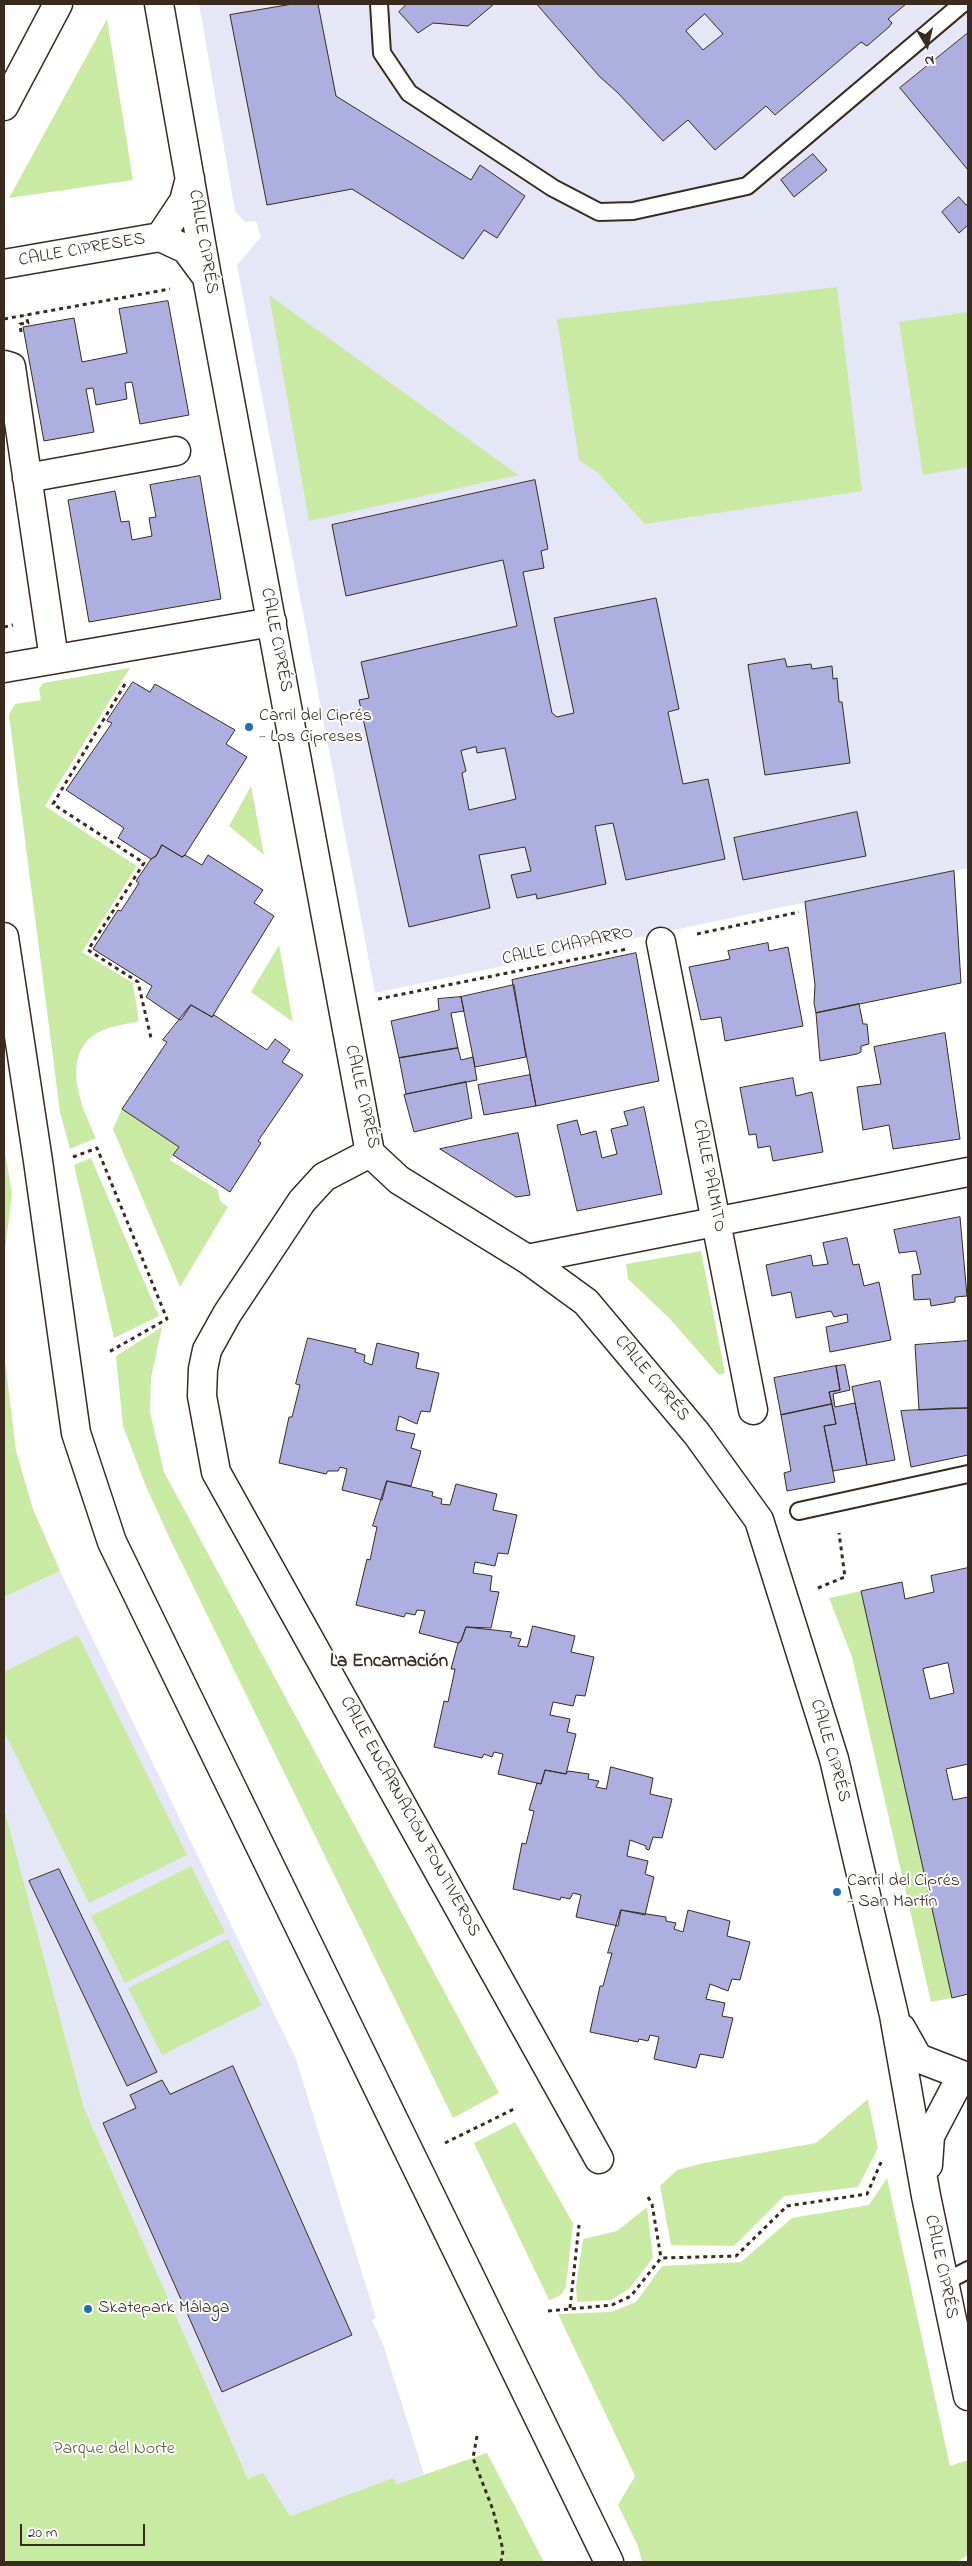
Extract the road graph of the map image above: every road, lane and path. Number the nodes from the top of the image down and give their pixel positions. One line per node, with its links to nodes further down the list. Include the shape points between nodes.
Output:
1 (58, 4): 5 (street)
2 (159, 4): 6 (street, CALLE CIPRÉS)
3 (379, 4): 4 (lane, via 382,52 409,93 553,188 599,212 633,211 747,186)
4 (962, 4)
5 (4, 106)
6 (190, 178): 7 (street, CALLE CIPRESES, via 184,201); 9 (street, CALLE CIPRÉS)
7 (160, 237): 8 (street, CALLE CIPRESES); 9 (street, CALLE CIPRESES, via 186,249)
8 (4, 264)
9 (207, 277): 17 (street, CALLE CIPRÉS)
10 (171, 289): 11 (path)
11 (26, 315): 12 (path); 13 (path, via 28,323 20,324)
12 (4, 319)
13 (22, 335)
14 (7, 366): 16 (street)
15 (176, 451): 16 (street)
16 (27, 478): 18 (street)
17 (272, 622): 18 (street); 24 (street, CALLE CIPRÉS)
18 (54, 659): 19 (street)
19 (4, 668)
20 (129, 678): 25 (path, via 53,804 144,862 88,950 138,982)
21 (799, 912): 23 (path, CALLE CHAPARRO)
22 (4, 937): 54 (street, via 76,1433 112,1542)
23 (661, 942): 24 (path, CALLE CHAPARRO); 29 (street, CALLE PALMITO)
24 (342, 1006): 26 (street, CALLE CIPRÉS)
25 (151, 1038)
26 (370, 1152): 30 (street, CALLE CIPRÉS, via 399,1180); 42 (street, CALLE ENCARNACIÓN FONTIVEROS, via 324,1177 302,1201 207,1350 202,1396 216,1472)
27 (71, 1158): 31 (path, via 96,1148 167,1319)
28 (968, 1172): 29 (street)
29 (718, 1223): 30 (street); 32 (street, CALLE PALMITO)
30 (528, 1259): 36 (street, CALLE CIPRÉS, via 586,1302 697,1434 759,1520)
31 (107, 1353)
32 (753, 1410)
33 (968, 1474): 34 (lane)
34 (799, 1510)
35 (848, 1531): 36 (path, via 839,1532 845,1576)
36 (785, 1602): 37 (street, CALLE CIPRÉS, via 834,1759)
37 (894, 2015): 38 (street, CALLE CIPRÉS, via 918,2058); 43 (street, CALLE CIPRÉS)
38 (965, 2074): 43 (street, CALLE CIPRÉS, via 930,2136)
39 (514, 2109): 40 (path)
40 (444, 2144)
41 (885, 2153): 46 (path, via 867,2194 788,2206 736,2256)
42 (599, 2158)
43 (926, 2196): 48 (street, CALLE CIPRÉS)
44 (648, 2197): 46 (path)
45 (579, 2225): 49 (path)
46 (661, 2258): 49 (path, via 632,2296 612,2305)
47 (968, 2270): 48 (lane)
48 (943, 2283): 51 (street, CALLE CIPRÉS)
49 (570, 2308): 50 (path)
50 (548, 2311)
51 (968, 2396)
52 (476, 2436): 53 (path, via 473,2458 493,2510 503,2550)
53 (501, 2562)
54 (610, 2562)

